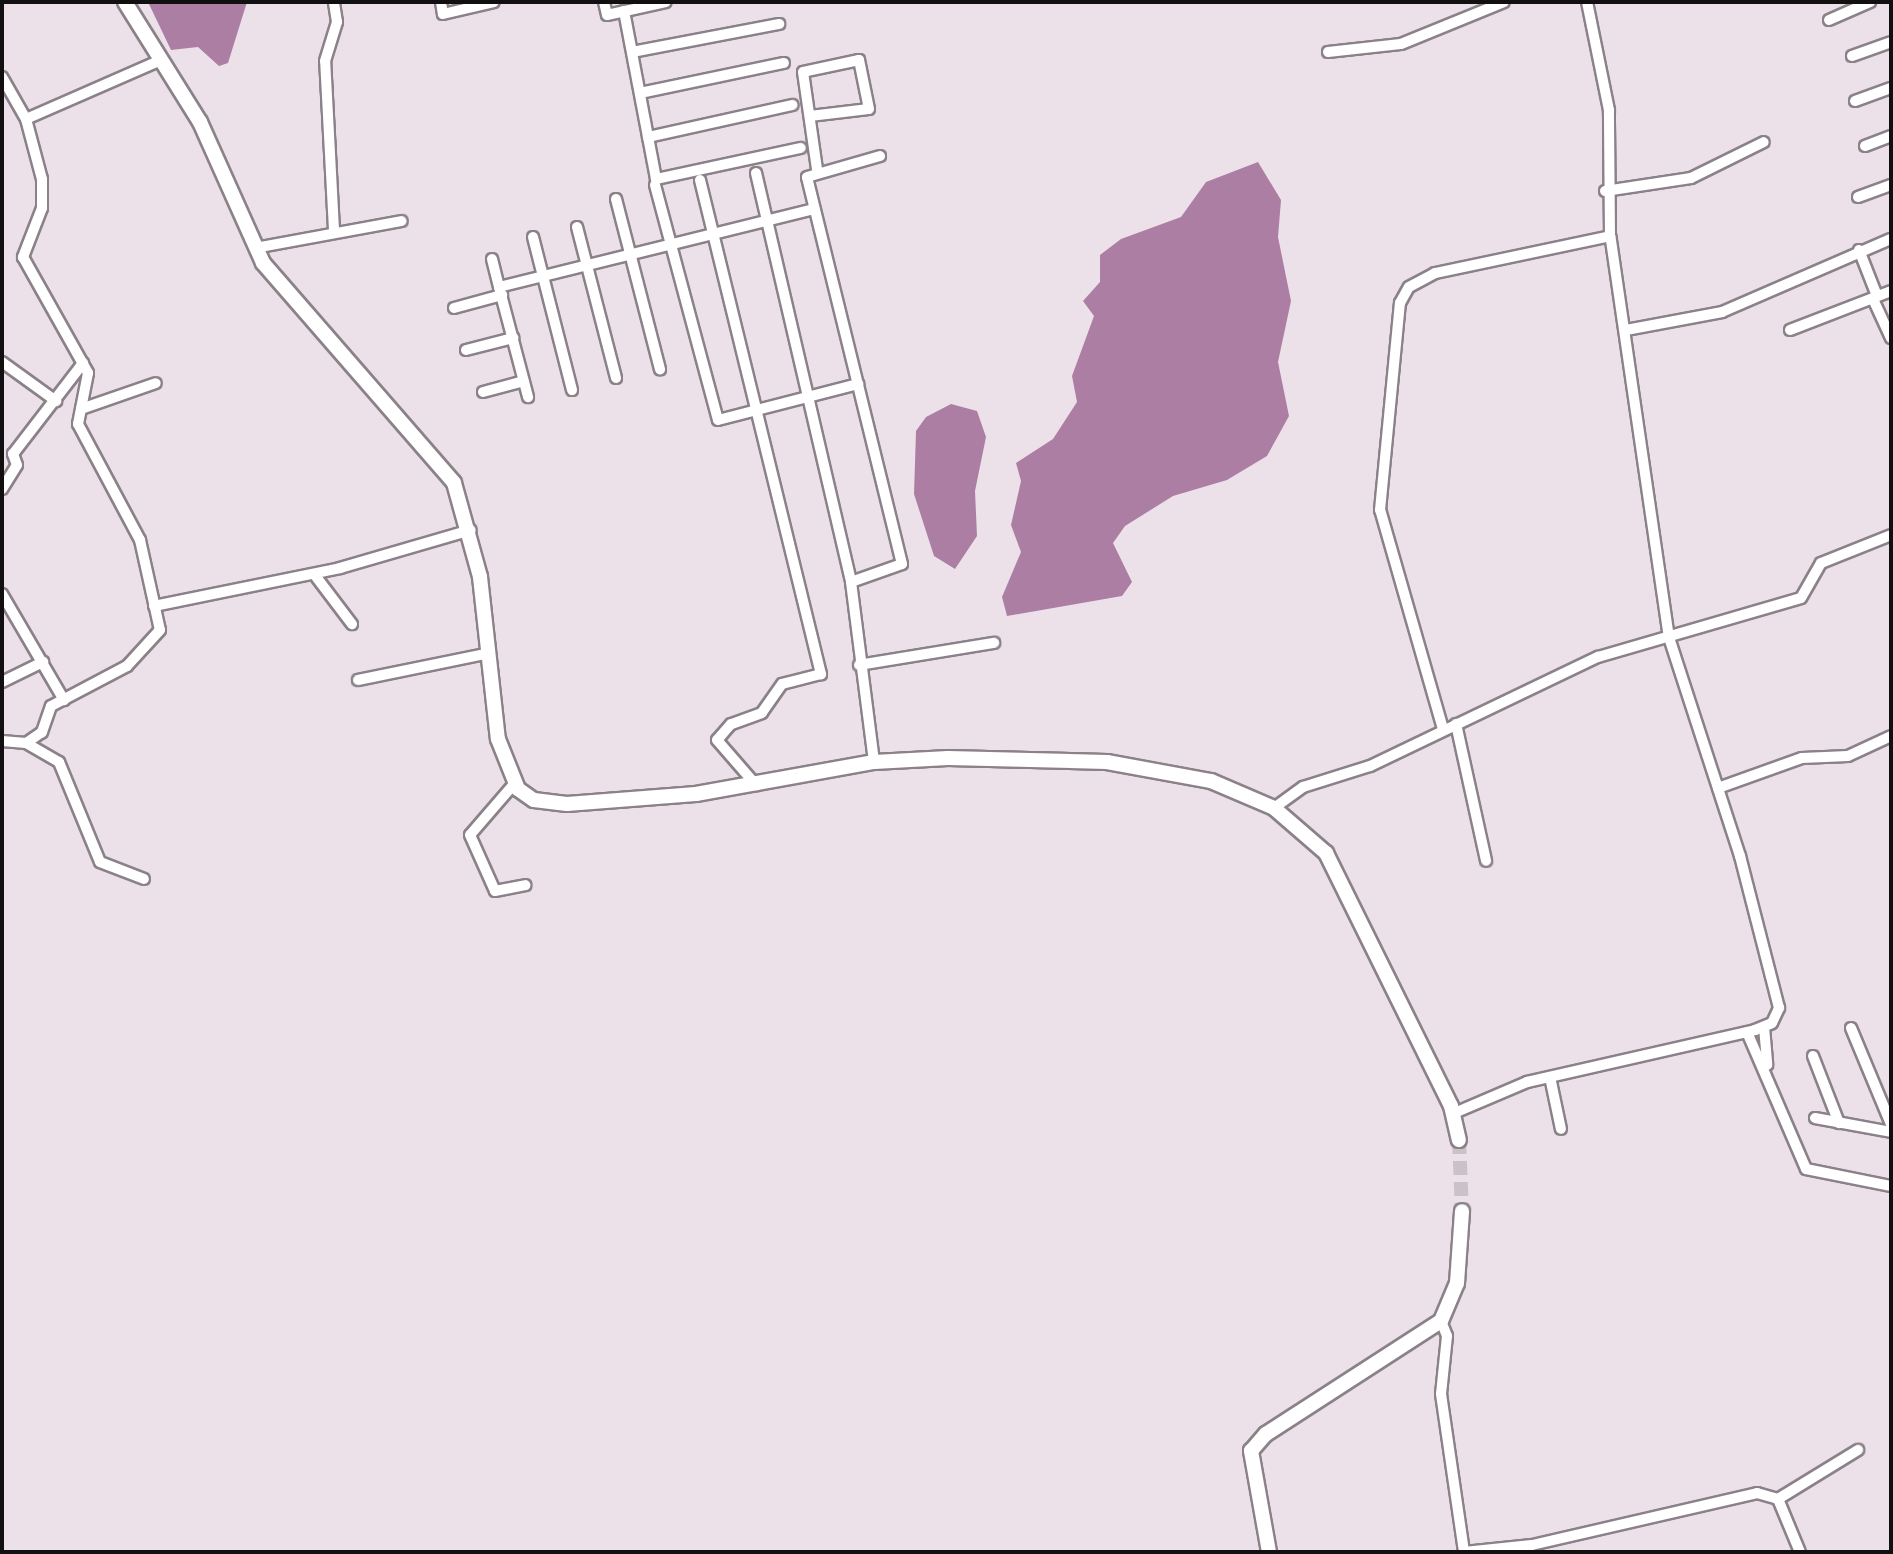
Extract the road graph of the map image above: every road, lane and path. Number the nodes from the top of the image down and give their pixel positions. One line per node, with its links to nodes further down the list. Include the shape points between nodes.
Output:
1 (125, 2): 17 (street)
2 (334, 2): 44 (street, via 338,17 325,61)
3 (441, 2): 9 (street, via 443,14)
4 (604, 2): 10 (street, via 607,15)
5 (666, 2): 10 (street)
6 (1504, 2): 15 (street, via 1401,44)
7 (1587, 2): 37 (street, via 1609,110)
8 (1870, 2): 11 (street)
9 (490, 3)
10 (624, 11): 14 (street)
11 (1829, 20)
12 (779, 24): 14 (street)
13 (1891, 42): 16 (street)
14 (632, 52): 21 (street)
15 (1328, 52)
16 (1852, 56)
17 (161, 60): 25 (street); 50 (street, via 216,153)
18 (784, 63): 21 (street)
19 (2, 77): 25 (street)
20 (1891, 88): 22 (street)
21 (640, 93): 27 (street)
22 (1855, 101)
23 (792, 105): 27 (street)
24 (810, 116): 24 (street, via 869,109 859,60 803,72); 32 (street)
25 (26, 119): 66 (street, via 43,196 23,257)
26 (1891, 136): 29 (street)
27 (648, 137): 30 (street, via 656,179)
28 (1764, 142): 37 (street, via 1691,178)
29 (1865, 146)
30 (801, 148)
31 (880, 156): 32 (street)
32 (817, 169): 40 (street, via 807,177)
33 (756, 173): 41 (street)
34 (700, 180): 45 (street)
35 (655, 185): 49 (street)
36 (1891, 185): 38 (street)
37 (1605, 191): 46 (street)
38 (1858, 197)
39 (616, 199): 52 (street)
40 (814, 209): 41 (street); 71 (street)
41 (767, 219): 45 (street); 74 (street)
42 (402, 221): 44 (street)
43 (577, 227): 54 (street)
44 (334, 230): 50 (street)
45 (713, 230): 49 (street); 78 (street)
46 (1610, 236): 60 (street); 96 (street, via 1435,273 1409,287 1400,303 1380,510)
47 (533, 237): 55 (street)
48 (1891, 239): 51 (street)
49 (672, 242): 52 (street); 78 (street, via 718,420)
50 (255, 248): 80 (street, via 440,461)
51 (1859, 250): 58 (street); 60 (street, via 1722,312)
52 (630, 253): 54 (street); 67 (street)
53 (492, 259): 56 (street)
54 (587, 264): 55 (street); 68 (street)
55 (543, 276): 56 (street); 72 (street)
56 (500, 291): 59 (street); 62 (street)
57 (1891, 291): 58 (street)
58 (1875, 298): 61 (street); 63 (street)
59 (454, 308)
60 (1626, 330): 87 (street)
61 (1790, 330)
62 (513, 338): 64 (street); 69 (street)
63 (1891, 338)
64 (466, 350)
65 (2, 362): 76 (street)
66 (83, 363): 76 (street); 77 (street, via 88,373)
67 (660, 369)
68 (616, 378)
69 (524, 381): 73 (street); 75 (street)
70 (156, 383): 77 (street)
71 (858, 384): 74 (street); 83 (street, via 902,564)
72 (572, 390)
73 (483, 392)
74 (811, 395): 78 (street); 83 (street)
75 (528, 397)
76 (56, 401): 79 (street, via 13,454 17,465)
77 (81, 409): 85 (street, via 78,424 140,540)
78 (756, 410): 102 (street, via 821,674 782,684 762,713 731,724 717,740)
79 (2, 489)
80 (471, 530): 82 (street); 89 (street)
81 (1891, 535): 87 (street, via 1821,563 1801,598)
82 (314, 574): 85 (street); 86 (street)
83 (851, 582): 91 (street)
84 (2, 594): 90 (street)
85 (154, 606): 94 (street, via 160,630 148,650)
86 (352, 624)
87 (1669, 638): 95 (street, via 1586,662); 103 (street)
88 (994, 643): 91 (street)
89 (489, 653): 92 (street); 101 (street, via 498,739)
90 (43, 662): 93 (street); 94 (street)
91 (859, 665): 100 (street)
92 (358, 680)
93 (2, 682)
94 (64, 700): 99 (street)
95 (1456, 724): 96 (street); 105 (street)
96 (1443, 729): 104 (street, via 1359,771 1303,787)
97 (1891, 736): 103 (street, via 1848,756 1802,758)
98 (2, 741): 99 (street)
99 (26, 743): 106 (street, via 71,777 100,862)
100 (874, 762): 102 (street); 104 (street, via 1143,766 1211,781)
101 (514, 784): 102 (street, via 556,804); 107 (street, via 470,835 495,891)
102 (756, 785)
103 (1718, 788): 108 (street, via 1775,983 1779,1008)
104 (1274, 808): 114 (street, via 1334,866)
105 (1486, 861)
106 (144, 879)
107 (525, 885)
108 (1764, 1027): 110 (street); 112 (street)
109 (1851, 1028): 117 (street)
110 (1747, 1032): 112 (street); 113 (street)
111 (1813, 1056): 116 (street)
112 (1767, 1070): 121 (street, via 1806,1169)
113 (1550, 1077): 114 (street); 118 (street)
114 (1452, 1114): 120 (street)
115 (1815, 1118): 116 (street)
116 (1839, 1123): 119 (street)
117 (1891, 1124)
118 (1561, 1129)
119 (1891, 1132)
120 (1459, 1140)
121 (1891, 1186)
122 (1462, 1211): 123 (street, via 1457,1283)
123 (1441, 1321): 126 (street, via 1257,1442 1250,1473); 127 (street, via 1447,1336 1441,1394)
124 (1858, 1450): 125 (street)
125 (1778, 1499): 127 (street, via 1757,1493 1532,1545); 128 (street)
126 (1269, 1552)
127 (1464, 1552)
128 (1800, 1552)

